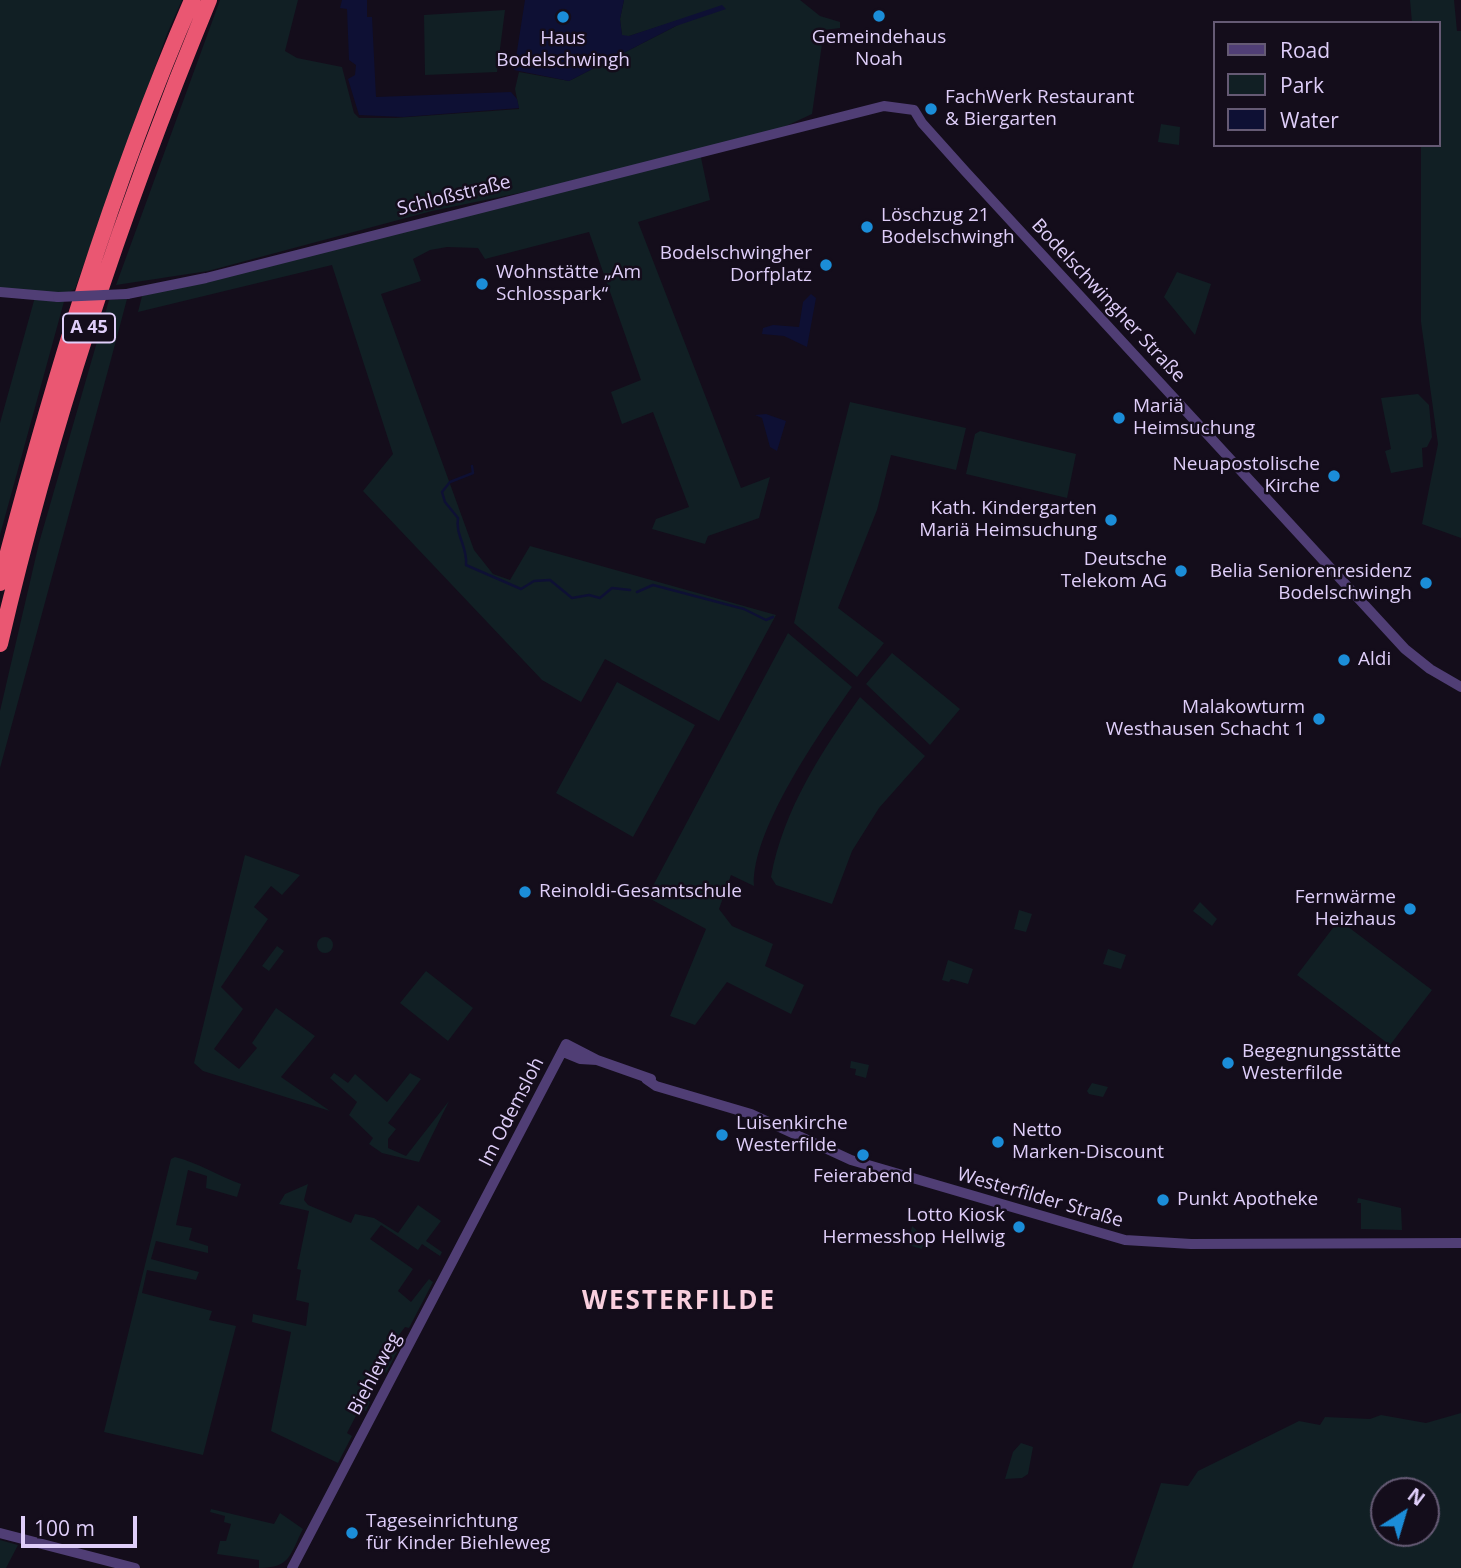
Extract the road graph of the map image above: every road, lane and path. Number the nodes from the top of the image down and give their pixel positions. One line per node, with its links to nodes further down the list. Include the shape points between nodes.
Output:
1 (209, 0): 2 (highway, A 45)
2 (194, 10): 5 (highway, A 45, via 130,161 69,339); 6 (highway, A 45, via 81,352)
3 (914, 110): 4 (street, Schloßstraße, bridge, via 884,106 206,278 131,293 58,297); 7 (street, Bodelschwingher Straße, via 1408,651)
4 (0, 292)
5 (0, 583)
6 (0, 644)
7 (1461, 687)
8 (565, 1048): 9 (street, Im Odemsloh); 10 (street, Westerfilder Straße, via 580,1059 597,1060 751,1115 851,1160 1125,1240)
9 (489, 1196): 13 (street, Biehleweg)
10 (1461, 1243)
11 (0, 1533): 12 (street)
12 (135, 1568)
13 (292, 1568)

